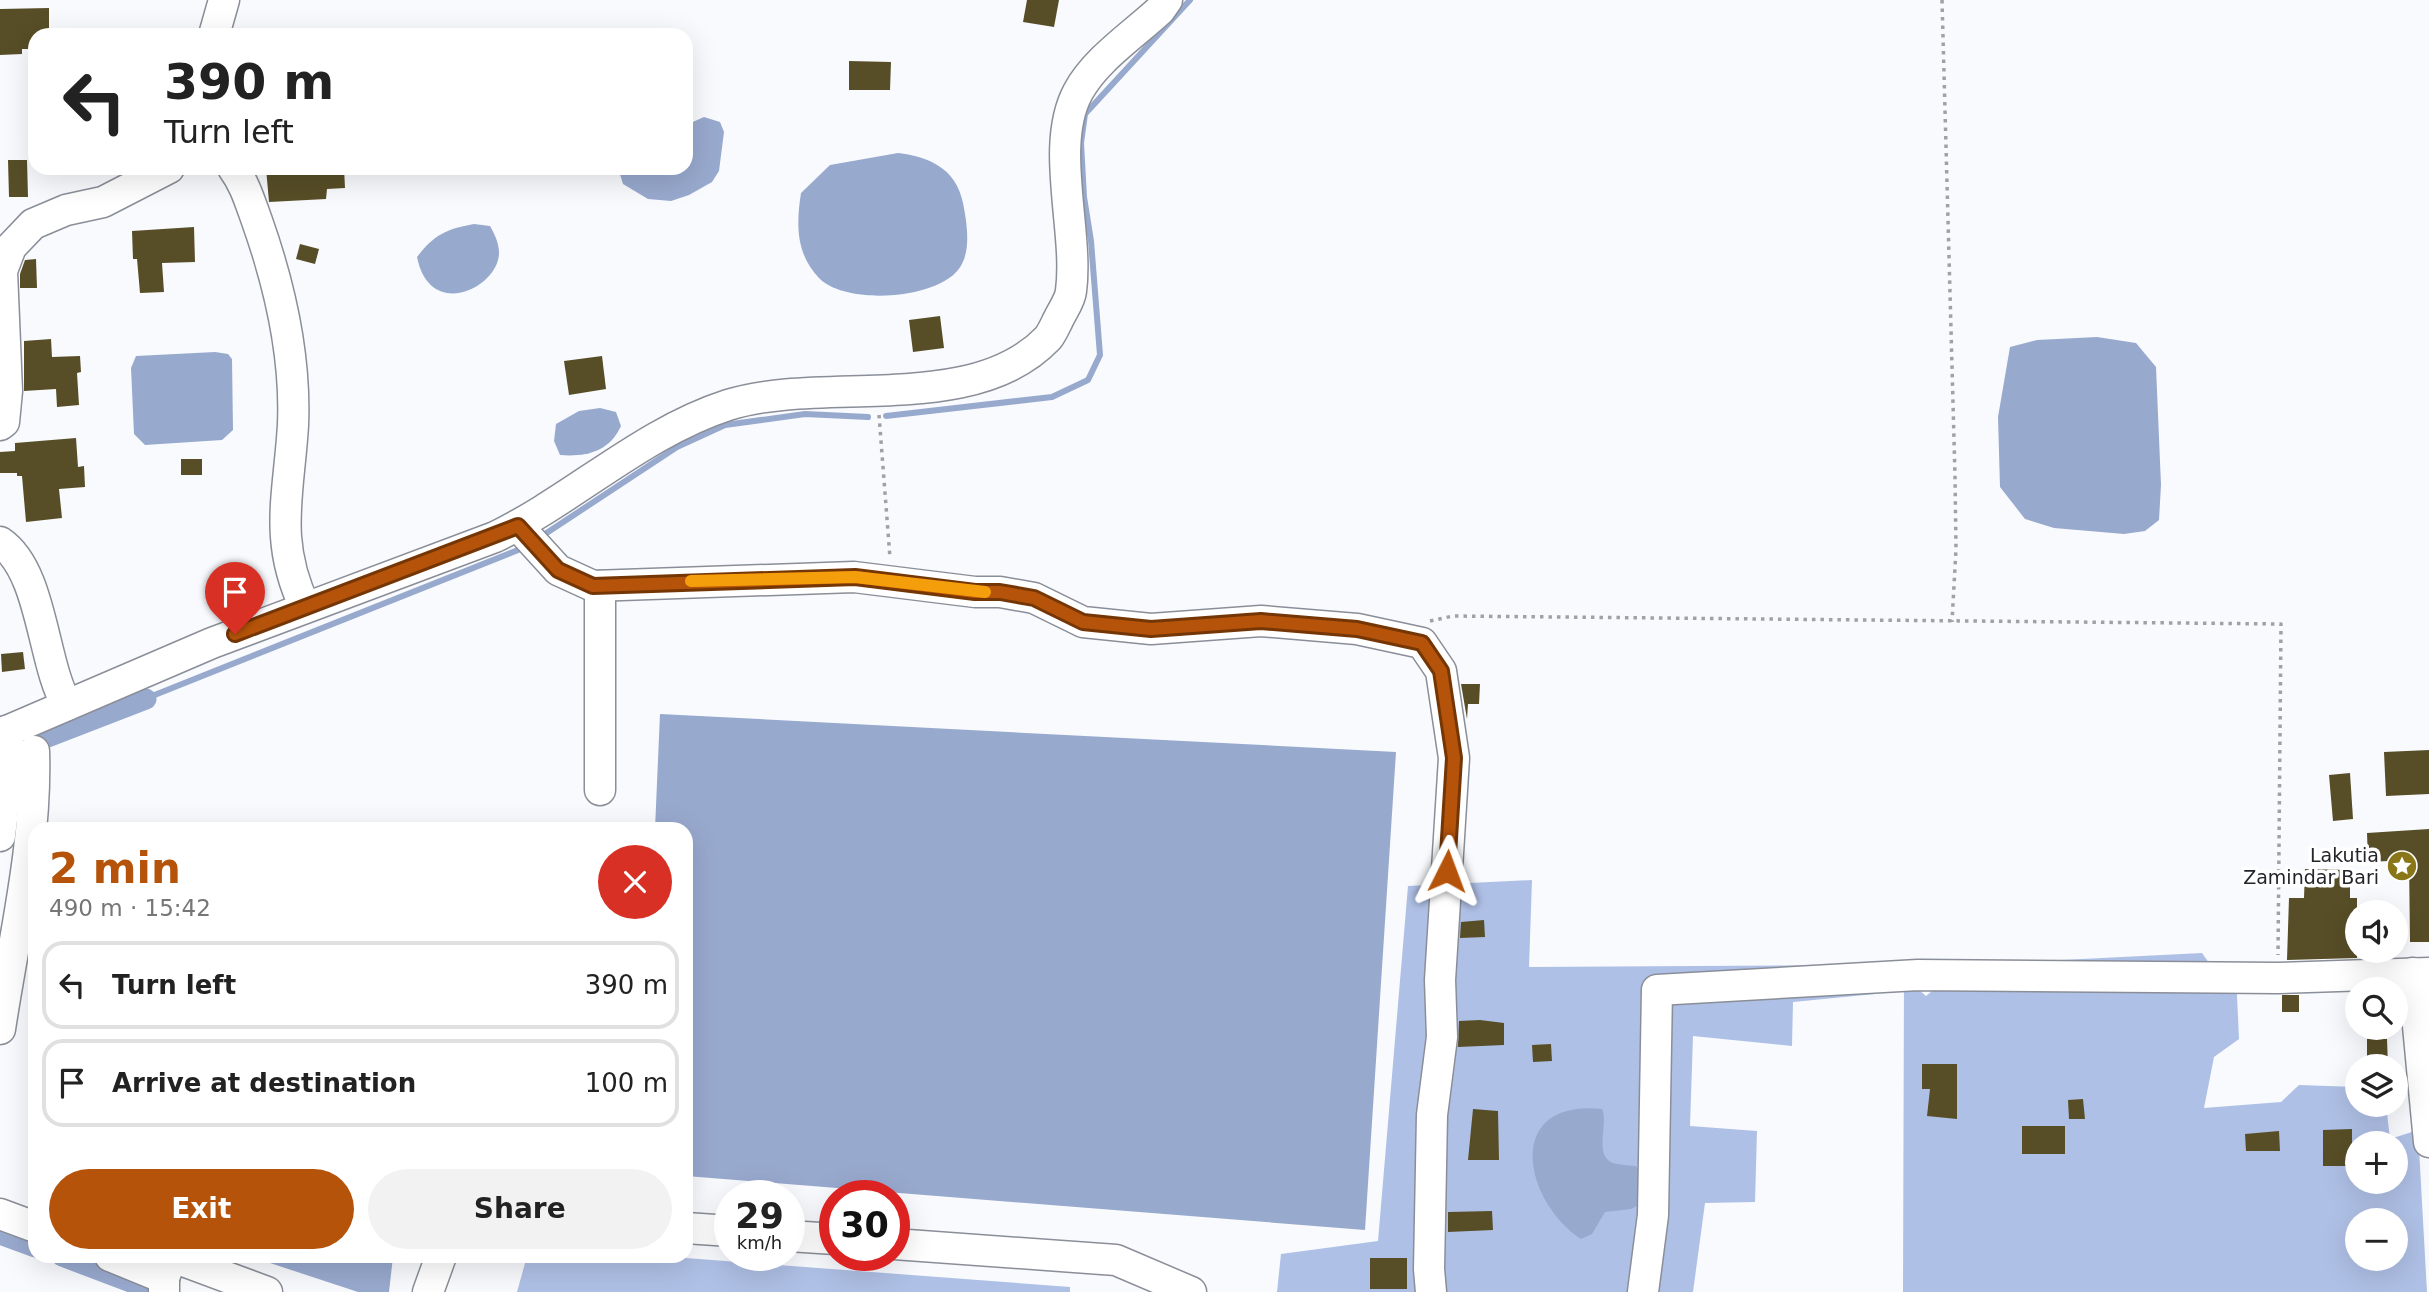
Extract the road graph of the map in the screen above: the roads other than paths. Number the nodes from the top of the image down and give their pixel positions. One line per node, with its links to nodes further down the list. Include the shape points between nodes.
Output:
1 (224, 0): 3 (street)
2 (1167, 0): 7 (street, via 1078,92 1067,127 1071,294 1049,337 1014,364 975,377 880,393 767,396 728,405 671,429)
3 (216, 28)
4 (155, 175): 6 (street, via 103,202 33,224 11,247 2,271 7,391)
5 (238, 175): 10 (street, via 267,249 286,319 293,423 283,513 290,576)
6 (0, 425)
7 (518, 526): 9 (street, via 558,570); 10 (street)
8 (0, 542): 11 (street, via 9,548 31,591)
9 (600, 586): 14 (street); 34 (street, via 797,578 892,580 1034,598 1083,622 1151,629 1261,621 1357,629 1422,643 1441,671 1454,758 1440,980 1441,1037 1432,1115)
10 (305, 607): 11 (street)
11 (66, 705): 12 (street)
12 (3, 733): 16 (street, via 10,753)
13 (34, 751): 15 (street)
14 (600, 790)
15 (32, 822)
16 (0, 836)
17 (28, 867): 19 (street)
18 (2421, 973): 20 (street); 35 (street, via 2278,978 1918,975 1657,990 1653,1215)
19 (0, 1029)
20 (2429, 1142)
21 (0, 1213): 22 (street)
22 (28, 1224)
23 (693, 1228): 24 (street)
24 (714, 1230)
25 (910, 1245): 33 (street, via 1116,1260)
26 (123, 1263): 30 (street)
27 (173, 1263): 30 (street)
28 (189, 1263): 31 (street)
29 (438, 1263): 32 (street)
30 (164, 1285)
31 (267, 1292)
32 (428, 1292)
33 (1191, 1292)
34 (1432, 1292)
35 (1643, 1292)

